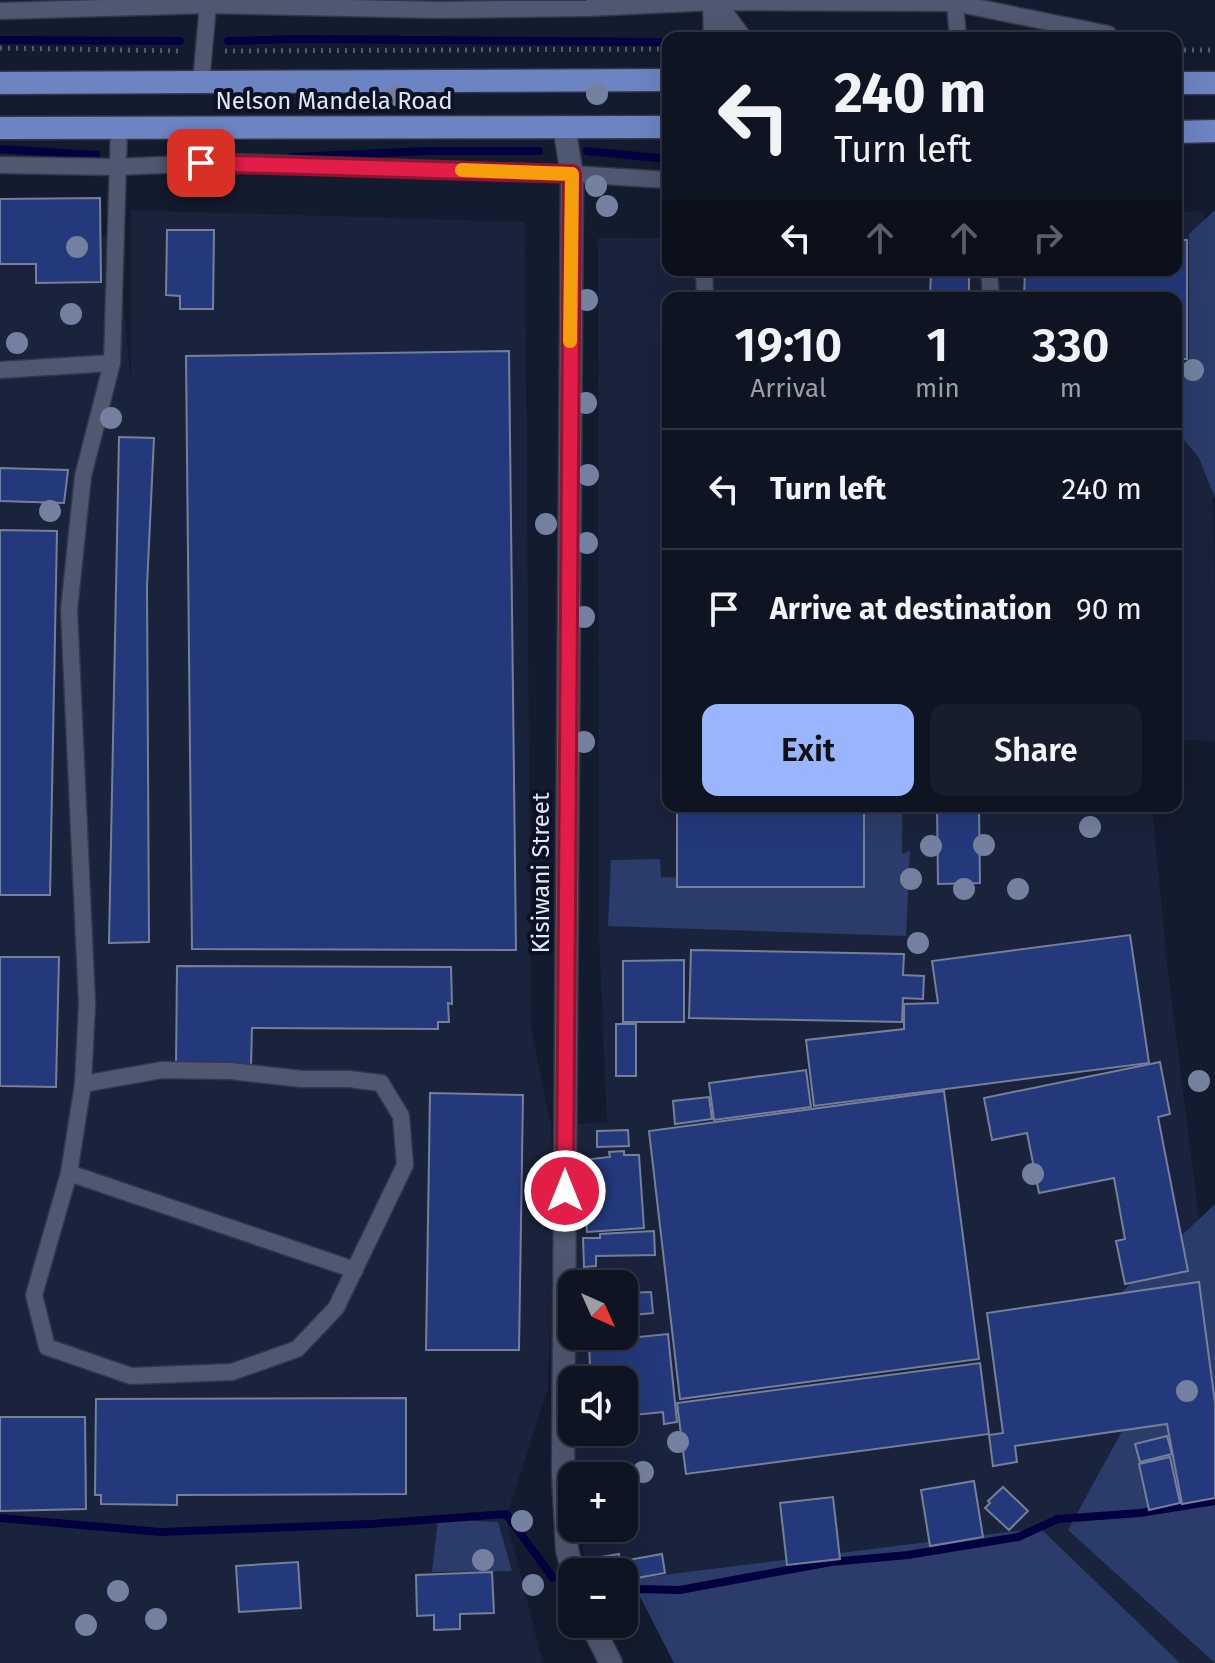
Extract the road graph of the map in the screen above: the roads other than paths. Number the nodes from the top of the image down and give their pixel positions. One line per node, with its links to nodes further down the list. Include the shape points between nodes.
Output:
1 (714, 1): 2 (lane); 3 (lane, via 439,10); 5 (street); 6 (street)
2 (955, 3): 7 (lane); 8 (lane)
3 (208, 5): 4 (lane); 10 (lane)
4 (0, 11)
5 (715, 32)
6 (736, 32)
7 (957, 32)
8 (1098, 32)
9 (662, 80): 10 (main road, Nelson Mandela Road)
10 (201, 82): 11 (main road, Nelson Mandela Road)
11 (0, 83)
12 (1182, 83): 13 (main road)
13 (1215, 83)
14 (564, 127): 15 (main road, Nelson Mandela Road); 17 (main road, Nelson Mandela Road); 22 (street, Kisiwani Street)
15 (662, 127)
16 (0, 128): 17 (main road, Nelson Mandela Road)
17 (119, 128): 21 (lane)
18 (1215, 131): 19 (main road)
19 (1182, 132)
20 (0, 165): 21 (lane)
21 (116, 167): 22 (lane, via 230,162); 24 (lane)
22 (572, 174): 23 (lane); 29 (street, Kisiwani Street, via 563,1473)
23 (662, 180)
24 (112, 363): 25 (lane); 26 (lane, via 83,476 69,610 87,1004)
25 (0, 370)
26 (83, 1084): 27 (lane); 28 (lane, via 162,1070 381,1083 401,1116 405,1165)
27 (69, 1173): 28 (lane); 28 (lane, via 34,1295 47,1347 131,1376 232,1372 297,1349 336,1308)
28 (355, 1270)
29 (569, 1558)
30 (598, 1638): 31 (street)
31 (611, 1663)

